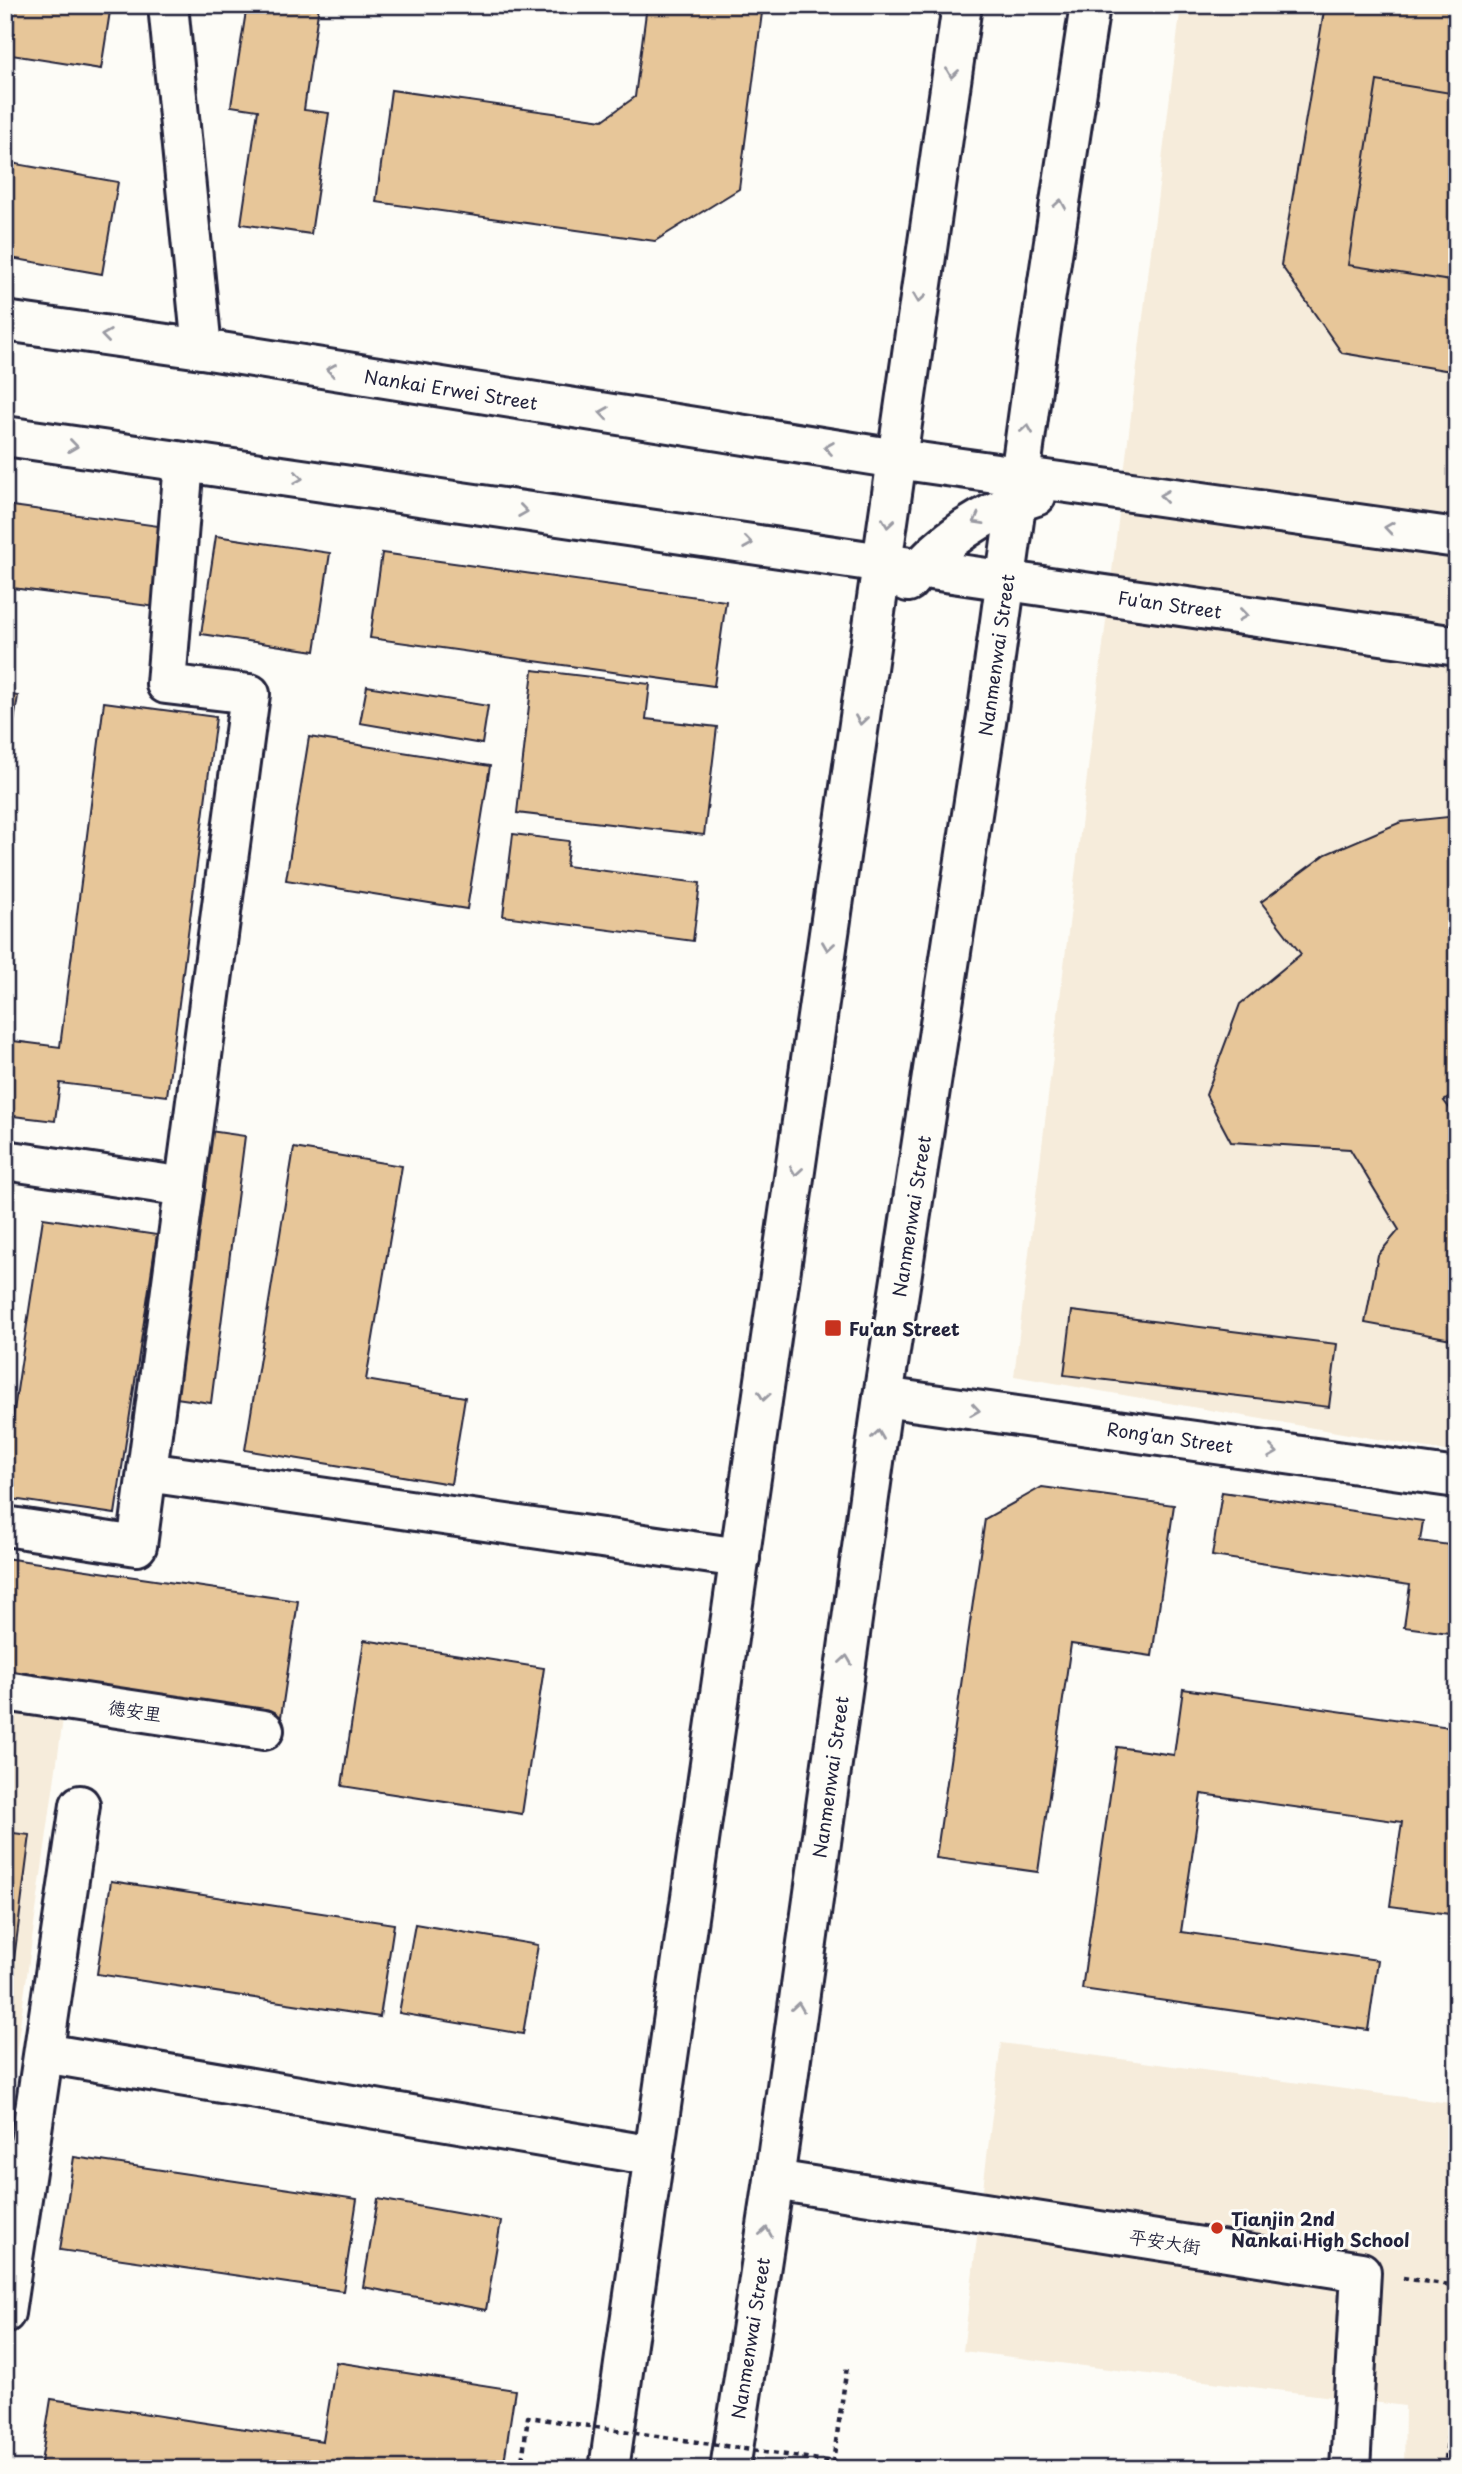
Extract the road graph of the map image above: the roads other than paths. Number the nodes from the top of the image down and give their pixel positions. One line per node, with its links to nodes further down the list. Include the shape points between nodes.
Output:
1 (168, 5): 5 (main road)
2 (962, 5): 7 (main road, one-way to 7)
3 (1090, 5): 9 (main road, Nanmenwai Street, one-way to 3)
4 (5, 321): 5 (main road, Nankai Erwei Street, one-way to 4)
5 (202, 349): 7 (main road, Nankai Erwei Street, one-way to 5)
6 (5, 436): 8 (main road, one-way to 8)
7 (897, 459): 9 (main road); 11 (main road, one-way to 11)
8 (184, 462): 11 (main road, one-way to 11); 17 (main road, via 166,684 250,694)
9 (1019, 488): 10 (main road, one-way to 9, via 1115,489); 11 (main road, one-way to 11, via 977,520); 12 (main road, Nanmenwai Street)
10 (1457, 538)
11 (901, 565): 12 (main road, Fu'an Street); 22 (main road, one-way to 22, via 871,653)
12 (1006, 581): 13 (main road, Fu'an Street); 15 (main road, Nanmenwai Street)
13 (1102, 594): 14 (main road, Fu'an Street, one-way to 14); 15 (main road, via 1069,595 1039,605 1015,627)
14 (1457, 646)
15 (994, 667): 18 (main road, Nanmenwai Street)
16 (5, 1160): 17 (main road)
17 (185, 1187): 19 (main road)
18 (883, 1397): 20 (main road, Rong'an Street, one-way to 20); 28 (main road, Nanmenwai Street, one-way to 18)
19 (147, 1472): 21 (main road, via 137,1546); 22 (main road)
20 (1457, 1478)
21 (5, 1526)
22 (740, 1558): 27 (main road)
23 (5, 1691): 24 (main road, 德安里)
24 (264, 1730)
25 (80, 1805): 26 (main road)
26 (44, 2053): 27 (main road); 29 (main road)
27 (654, 2156): 30 (main road)
28 (774, 2180): 31 (main road, Nanmenwai Street, one-way to 28); 32 (main road, 平安大街, via 1361,2272)
29 (5, 2313)
30 (609, 2469)
31 (730, 2469)
32 (1350, 2469)

